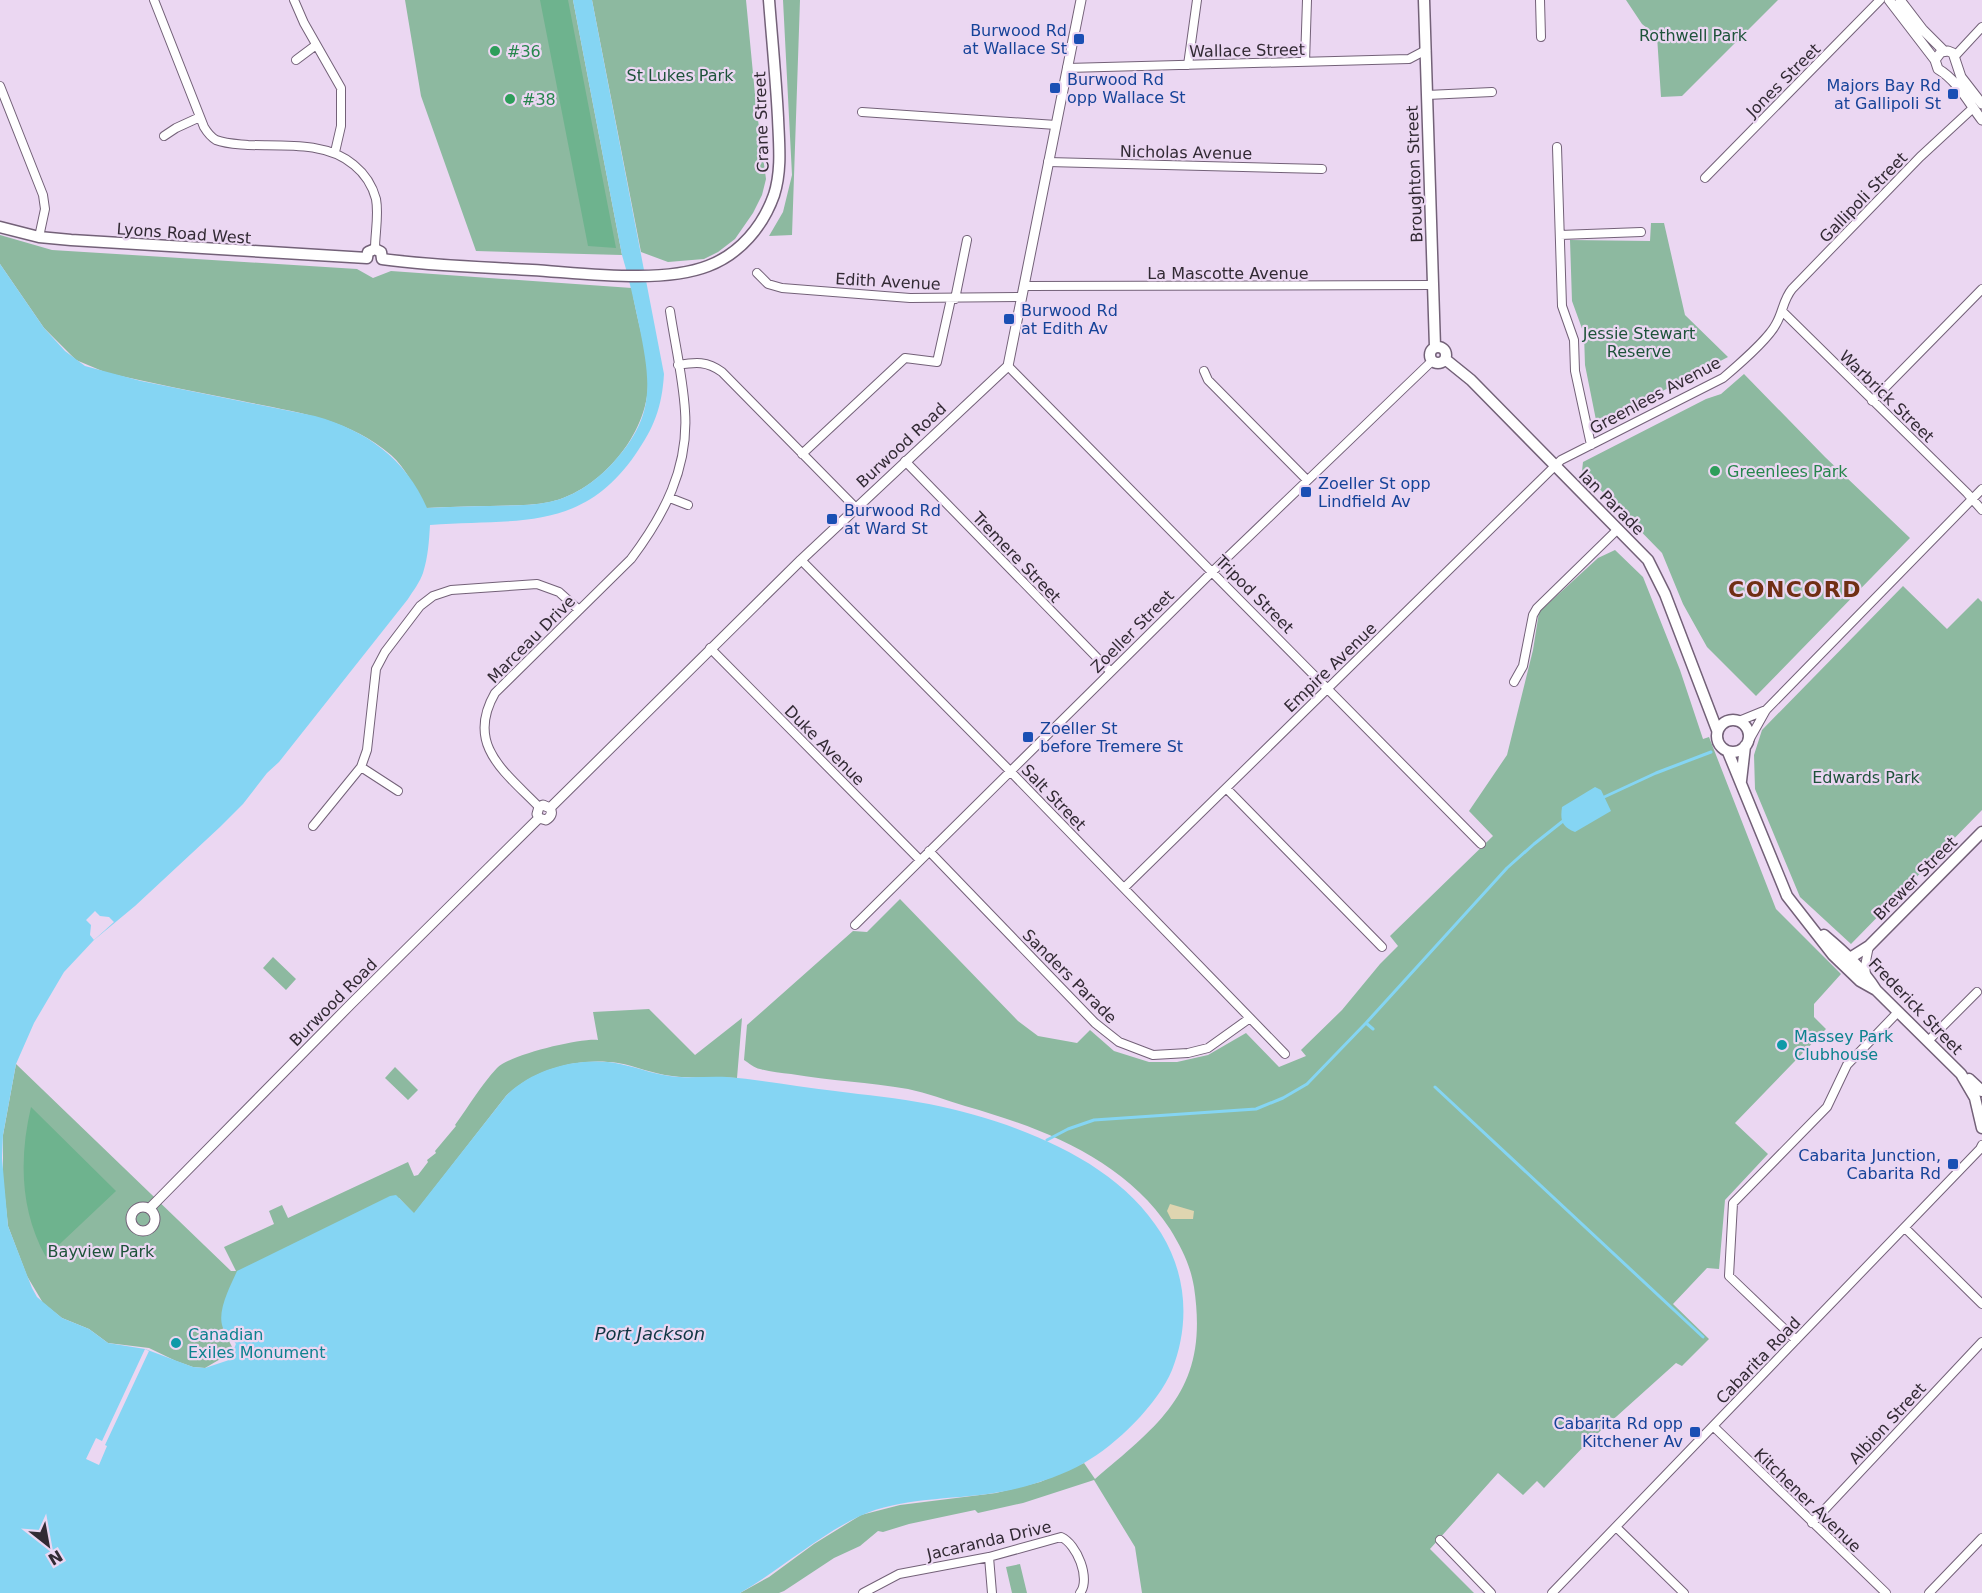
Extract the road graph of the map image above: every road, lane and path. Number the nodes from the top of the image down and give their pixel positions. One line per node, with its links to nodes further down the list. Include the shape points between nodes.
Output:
1 (154, 0): 29 (street)
2 (294, 0): 14 (street)
3 (770, 0): 45 (main road, Crane Street, via 780,165 777,183 767,212 746,242 723,259 694,271 653,276)
4 (1081, 0): 22 (street)
5 (1197, 0): 21 (street)
6 (1307, 0): 20 (street)
7 (1424, 0): 15 (main road, Broughton Street)
8 (1540, 0): 13 (street)
9 (1880, 0): 37 (street, Jones Street)
10 (1889, 0): 18 (street)
11 (1900, 0): 16 (street)
12 (1982, 27): 19 (street)
13 (1541, 37)
14 (315, 45): 17 (street); 34 (street, via 341,88 341,126)
15 (1425, 50): 20 (street, Wallace Street, via 1410,59); 26 (main road, Broughton Street)
16 (1944, 51): 18 (street); 19 (street, via 1951,52)
17 (296, 60)
18 (1935, 60): 23 (street)
19 (1956, 60): 23 (street, via 1950,71); 27 (street)
20 (1305, 62): 21 (street, Wallace Street)
21 (1188, 65): 22 (street, Wallace Street)
22 (1067, 68): 31 (street)
23 (1944, 72): 27 (street)
24 (0, 86): 41 (street, via 43,195 45,209)
25 (1491, 92): 26 (street)
26 (1427, 95): 47 (main road, Broughton Street)
27 (1977, 106): 30 (street); 53 (street, Gallipoli Street, via 1920,157 1792,289)
28 (862, 112): 31 (street)
29 (200, 117): 32 (street); 34 (street, via 209,134 224,142)
30 (1982, 120)
31 (1056, 125): 35 (street)
32 (164, 136)
33 (1557, 147): 40 (street)
34 (335, 152): 43 (street, via 362,172 373,189 377,212)
35 (1048, 162): 36 (street, Nicholas Avenue); 48 (street)
36 (1322, 169)
37 (1705, 178)
38 (0, 227): 41 (main road, Lyons Road West)
39 (1641, 232): 40 (street)
40 (1560, 235): 61 (street, via 1562,306 1574,340 1575,371)
41 (39, 237): 44 (main road, Lyons Road West)
42 (967, 240): 51 (street)
43 (375, 249): 44 (main road, via 368,252); 45 (main road, via 381,252)
44 (367, 258): 45 (main road, via 374,265)
45 (382, 259)
46 (757, 273): 51 (street, Edith Avenue, via 768,284 782,288)
47 (1432, 285): 48 (street, La Mascotte Avenue); 54 (main road, Broughton Street)
48 (1024, 286): 50 (street)
49 (1982, 289): 60 (street)
50 (1021, 297): 51 (street, Edith Avenue); 58 (street)
51 (953, 299): 62 (street, via 937,362 905,357)
52 (670, 311): 57 (street, Marceau Drive)
53 (1782, 311): 60 (street, Warbrick Street); 61 (street, Greenlees Avenue, via 1776,326 1723,378)
54 (1435, 346): 55 (main road, via 1443,348); 56 (main road, via 1430,351)
55 (1445, 359): 56 (main road, via 1439,363); 64 (main road, Ian Parade, via 1471,380)
56 (1432, 361): 65 (street, Zoeller Street)
57 (678, 365): 62 (street, via 701,362 722,372); 67 (street, Marceau Drive, via 685,421)
58 (1008, 366): 63 (street, Burwood Road); 74 (street, Tripod Street)
59 (1204, 371): 65 (street, via 1208,380)
60 (1872, 401): 68 (street, Warbrick Street)
61 (1592, 445): 64 (street, Greenlees Avenue)
62 (802, 454): 70 (street)
63 (905, 461): 70 (street, Burwood Road); 77 (street, Tremere Street)
64 (1555, 466): 72 (main road, Ian Parade); 79 (street, Empire Avenue)
65 (1307, 480): 74 (street, Zoeller Street)
66 (1982, 489): 68 (street)
67 (670, 498): 69 (street); 75 (street, Marceau Drive, via 631,558)
68 (1973, 498): 71 (street, Warbrick Street); 81 (street)
69 (688, 505)
70 (856, 508): 73 (street, Burwood Road)
71 (1982, 510)
72 (1618, 529): 78 (street, via 1537,608 1523,666); 80 (main road, Ian Parade, via 1644,555 1654,572)
73 (801, 560): 76 (street, Burwood Road); 87 (street, Salt Street)
74 (1213, 571): 77 (street, Zoeller Street); 79 (street, Tripod Street)
75 (579, 610): 86 (street, via 559,592 537,584 451,590 433,596 420,606 376,669 367,750); 91 (street, Marceau Drive, via 495,693 484,718 483,734 493,757)
76 (710, 648): 92 (street, Burwood Road); 98 (street, Duke Avenue)
77 (1110, 671): 87 (street, Zoeller Street)
78 (1514, 682)
79 (1328, 688): 89 (street, Empire Avenue); 96 (street, Tripod Street)
80 (1707, 700): 82 (main road, Ian Parade); 83 (main road, Ian Parade)
81 (1766, 710): 82 (street); 84 (street)
82 (1734, 720): 83 (main road, via 1724,722); 84 (main road, via 1747,727)
83 (1717, 730): 85 (main road, via 1719,746)
84 (1746, 744): 85 (main road, via 1738,751); 88 (main road)
85 (1728, 752): 88 (main road)
86 (361, 767): 90 (street); 94 (street)
87 (1010, 771): 97 (street, Zoeller Street); 99 (street, Salt Street)
88 (1742, 781): 100 (main road, via 1787,896)
89 (1226, 788): 99 (street, Empire Avenue); 103 (street)
90 (398, 791)
91 (538, 807): 92 (street); 93 (street)
92 (550, 807): 93 (street, via 550,817)
93 (539, 818): 117 (street, Burwood Road)
94 (313, 826)
95 (1982, 832): 102 (main road, Brewer Street)
96 (1481, 844)
97 (929, 851): 98 (street, Zoeller Street); 110 (street, Sanders Parade, via 1095,1023 1119,1042 1153,1055 1188,1053 1208,1048)
98 (920, 860): 101 (street, Zoeller Street)
99 (1124, 888): 110 (street, Salt Street)
100 (1808, 921): 104 (main road); 105 (main road, via 1833,955)
101 (855, 926)
102 (1869, 946): 104 (main road, Brewer Street); 106 (street)
103 (1382, 947)
104 (1850, 958): 105 (main road); 106 (main road, Frederick Street)
105 (1854, 975): 107 (main road)
106 (1866, 975): 107 (main road, Frederick Street)
107 (1876, 990): 109 (main road, Frederick Street)
108 (1977, 992): 111 (street)
109 (1898, 1012): 111 (main road, Frederick Street); 120 (street, via 1848,1065 1827,1107 1733,1203 1729,1276)
110 (1250, 1018): 112 (street, Salt Street)
111 (1928, 1041): 113 (main road, Frederick Street)
112 (1285, 1054)
113 (1961, 1074): 114 (main road, Frederick Street); 115 (main road, Frederick Street)
114 (1982, 1091)
115 (1982, 1121)
116 (1982, 1145): 118 (street, Cabarita Road)
117 (150, 1208)
118 (1905, 1228): 119 (street); 120 (street, Cabarita Road)
119 (1982, 1304)
120 (1796, 1340): 122 (street, Cabarita Road)
121 (1982, 1341): 123 (street, Albion Street)
122 (1713, 1426): 123 (street, Kitchener Avenue); 124 (street, Cabarita Road)
123 (1812, 1522): 134 (street, Kitchener Avenue)
124 (1616, 1527): 132 (street, Cabarita Road); 133 (street)
125 (1982, 1538): 135 (street)
126 (1440, 1540): 131 (street)
127 (989, 1557): 128 (street, Jacaranda Drive, via 900,1574); 129 (street); 130 (street, Jacaranda Drive, via 1061,1537 1073,1545 1077,1554 1084,1581)
128 (863, 1593)
129 (992, 1593)
130 (1080, 1593)
131 (1491, 1593)
132 (1552, 1593)
133 (1684, 1593)
134 (1886, 1593)
135 (1929, 1593)

